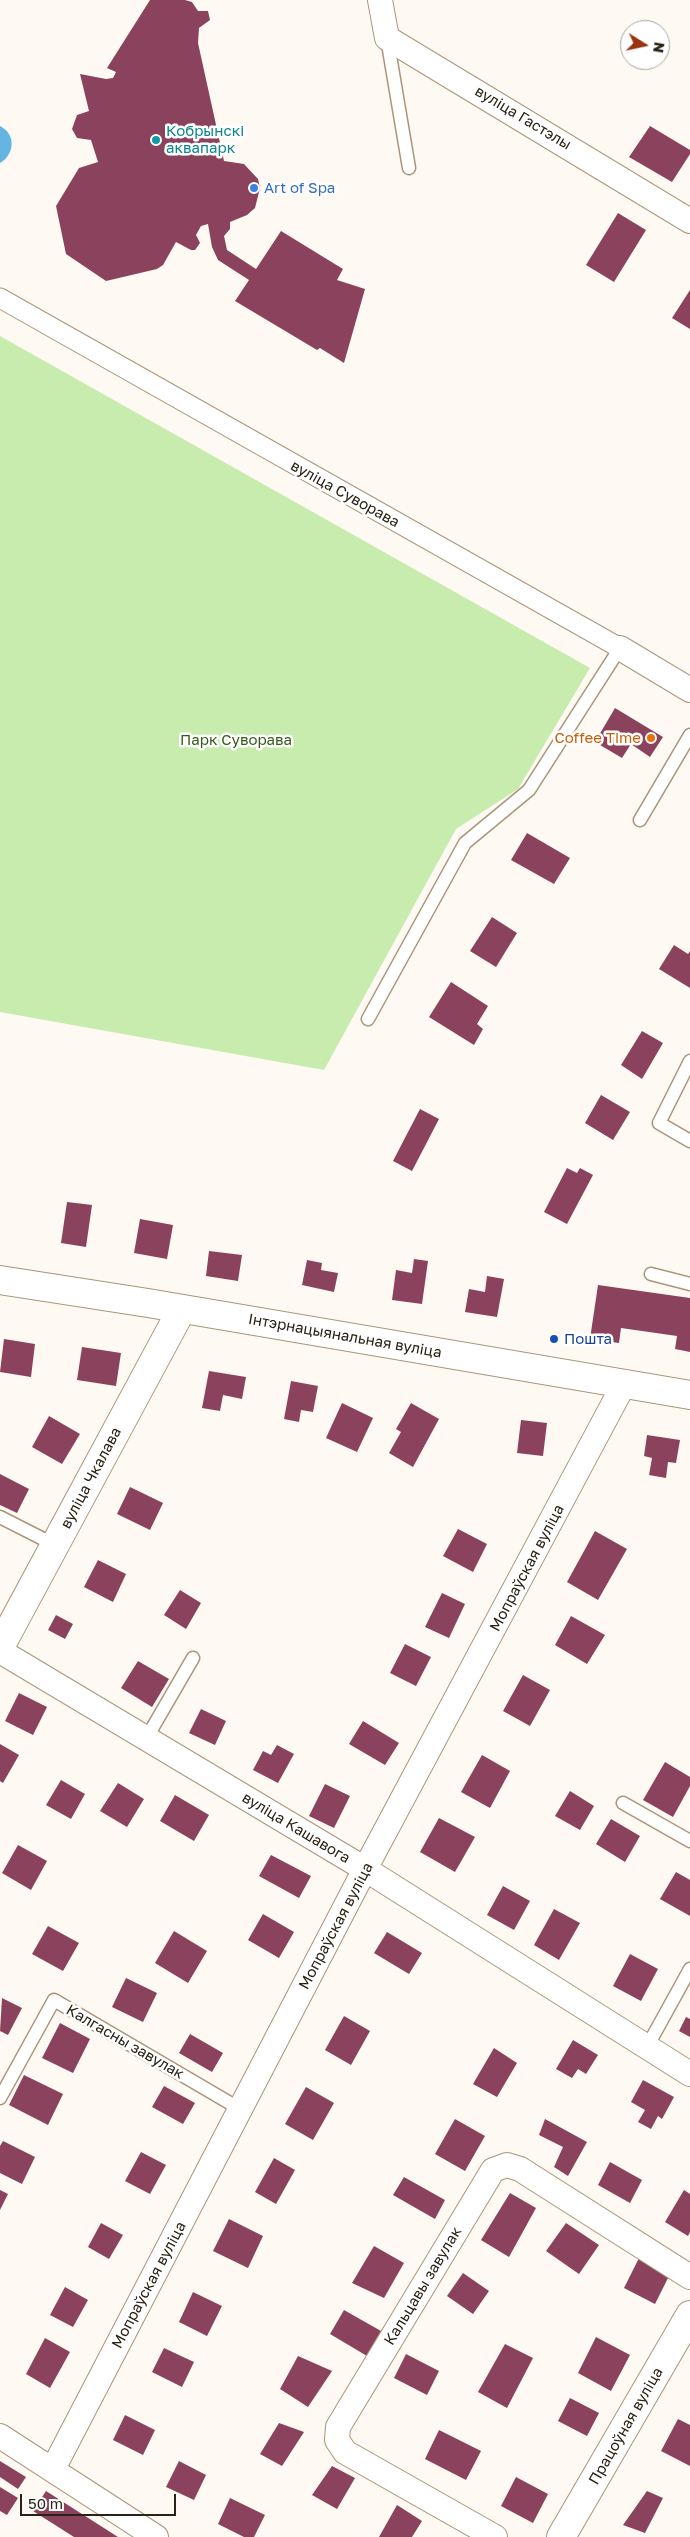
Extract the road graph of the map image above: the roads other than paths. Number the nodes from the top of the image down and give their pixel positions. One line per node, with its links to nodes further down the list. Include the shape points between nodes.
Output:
1 (380, 0): 2 (street)
2 (387, 38): 3 (lane); 4 (street, вуліца Гастэлы)
3 (409, 168)
4 (690, 221)
5 (0, 298): 6 (street, вуліца Суворава)
6 (620, 648): 7 (street, вуліца Суворава); 10 (lane, via 529,790 465,843)
7 (690, 690)
8 (690, 735): 9 (lane)
9 (640, 820)
10 (368, 1019)
11 (690, 1060): 12 (lane, via 659,1123)
12 (690, 1141)
13 (651, 1274): 15 (lane)
14 (0, 1280): 16 (main road, Інтэрнацыянальная вуліца)
15 (690, 1284)
16 (182, 1308): 17 (main road, Інтэрнацыянальная вуліца); 20 (main road, вуліца Чкалава)
17 (624, 1384): 18 (main road, Інтэрнацыянальная вуліца); 26 (street, Мопраўская вуліца)
18 (690, 1395)
19 (0, 1517): 20 (lane)
20 (55, 1545): 21 (main road, вуліца Чкалава)
21 (0, 1649): 23 (street, вуліца Кашавога)
22 (193, 1658): 23 (lane)
23 (146, 1739): 26 (street, вуліца Кашавога)
24 (623, 1803): 25 (lane)
25 (690, 1841)
26 (365, 1869): 28 (street, вуліца Кашавога); 31 (street, Мопраўская вуліца)
27 (690, 1969): 28 (lane)
28 (647, 2047): 29 (street, вуліца Кашавога)
29 (690, 2074)
30 (0, 2098): 31 (lane, Калгасны завулак, via 54,2000)
31 (240, 2109): 35 (street, Мопраўская вуліца)
32 (690, 2277): 37 (street, Кальцавы завулак, via 520,2169 507,2165 493,2170 338,2427 337,2440 345,2452)
33 (690, 2315): 38 (main road, Працоўная вуліца)
34 (0, 2436): 35 (street)
35 (52, 2469): 36 (street)
36 (156, 2537)
37 (495, 2537)
38 (561, 2537)

